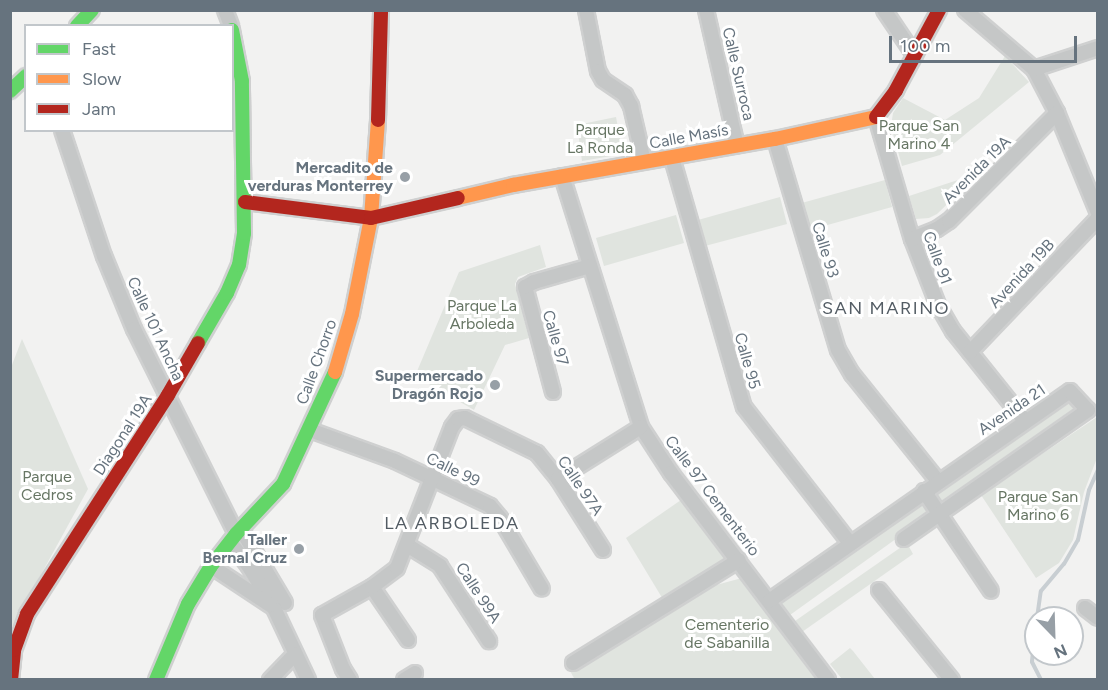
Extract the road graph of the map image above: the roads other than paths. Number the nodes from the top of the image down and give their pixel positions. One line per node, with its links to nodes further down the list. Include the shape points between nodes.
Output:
1 (92, 10): 8 (street)
2 (381, 10): 25 (street, Calle Chorro)
3 (586, 10): 21 (street, via 598,71 603,80 625,95 631,106)
4 (706, 10): 19 (street, Calle Surroca)
5 (884, 10): 11 (street)
6 (939, 10): 11 (street)
7 (965, 10): 12 (street)
8 (79, 24)
9 (234, 40): 23 (street, via 242,81)
10 (1098, 48): 12 (street)
11 (915, 56): 16 (street)
12 (1034, 69): 15 (street)
13 (24, 78): 14 (street)
14 (10, 91)
15 (1057, 113): 24 (street); 26 (street, Avenida 19A, via 949,221)
16 (876, 117): 18 (street, Calle Masís); 26 (street, Calle 91)
17 (63, 132): 30 (street, Calle 101 Ancha, via 104,256)
18 (775, 139): 19 (street, Calle Masís); 36 (street, Calle 93, via 838,350 852,374)
19 (737, 146): 20 (street, Calle Masís)
20 (672, 158): 21 (street, Calle Masís); 41 (street, Calle 95, via 744,407)
21 (644, 162): 22 (street, Calle Masís)
22 (562, 176): 25 (street, Calle Masís); 27 (street, Calle 97 Cementerio)
23 (245, 202): 25 (street, Calle Masís); 30 (street, Diagonal 19A, via 239,265)
24 (1098, 215): 28 (street, Avenida 19B)
25 (371, 218): 33 (street, Calle Chorro, via 352,314 335,372)
26 (912, 239): 28 (street, Calle 91, via 938,305)
27 (590, 266): 29 (street, Calle 97, via 528,285 525,293); 32 (street, Calle 97 Cementerio)
28 (970, 352): 31 (street, Calle 91)
29 (553, 393)
30 (168, 395): 39 (street, Calle 101 Ancha); 58 (street, Diagonal 19A, via 27,614 14,650)
31 (1025, 421): 36 (street, Avenida 21); 38 (street, Avenida 21, via 1070,391 1088,410)
32 (642, 427): 35 (street); 44 (street, Calle 97 Cementerio, via 671,472)
33 (310, 430): 34 (street, Calle 99); 39 (street, Calle Chorro, via 283,484)
34 (433, 478): 35 (street, Calle 97A, via 452,426 465,418 529,448); 42 (street); 47 (street, Calle 99, via 493,509)
35 (558, 479): 43 (street, Calle 97A)
36 (938, 481): 37 (street, Avenida 21)
37 (924, 490): 38 (street); 41 (street, Avenida 21)
38 (940, 514): 40 (street, Avenida 21); 49 (street)
39 (236, 535): 45 (street, Calle Chorro); 51 (street, Calle 101 Ancha, via 248,565)
40 (904, 539)
41 (849, 542): 50 (street, Avenida 21)
42 (407, 545): 46 (street, via 397,568); 55 (street, Calle 99A, via 440,566)
43 (603, 550)
44 (739, 560): 50 (street, Calle 97 Cementerio); 57 (street)
45 (211, 566): 51 (street); 59 (street, Calle Chorro, via 188,604)
46 (372, 587): 54 (street); 62 (street, via 322,615)
47 (542, 589)
48 (879, 590): 64 (street)
49 (991, 591)
50 (769, 601): 63 (street, Calle 97 Cementerio)
51 (279, 605): 56 (street, Calle 101 Ancha)
52 (1085, 608): 53 (street)
53 (1098, 618)
54 (408, 640)
55 (489, 641)
56 (295, 654): 60 (street); 61 (street, Calle 101 Ancha)
57 (573, 663)
58 (11, 680)
59 (156, 680)
60 (270, 680)
61 (308, 680)
62 (350, 680)
63 (828, 680)
64 (952, 680)

